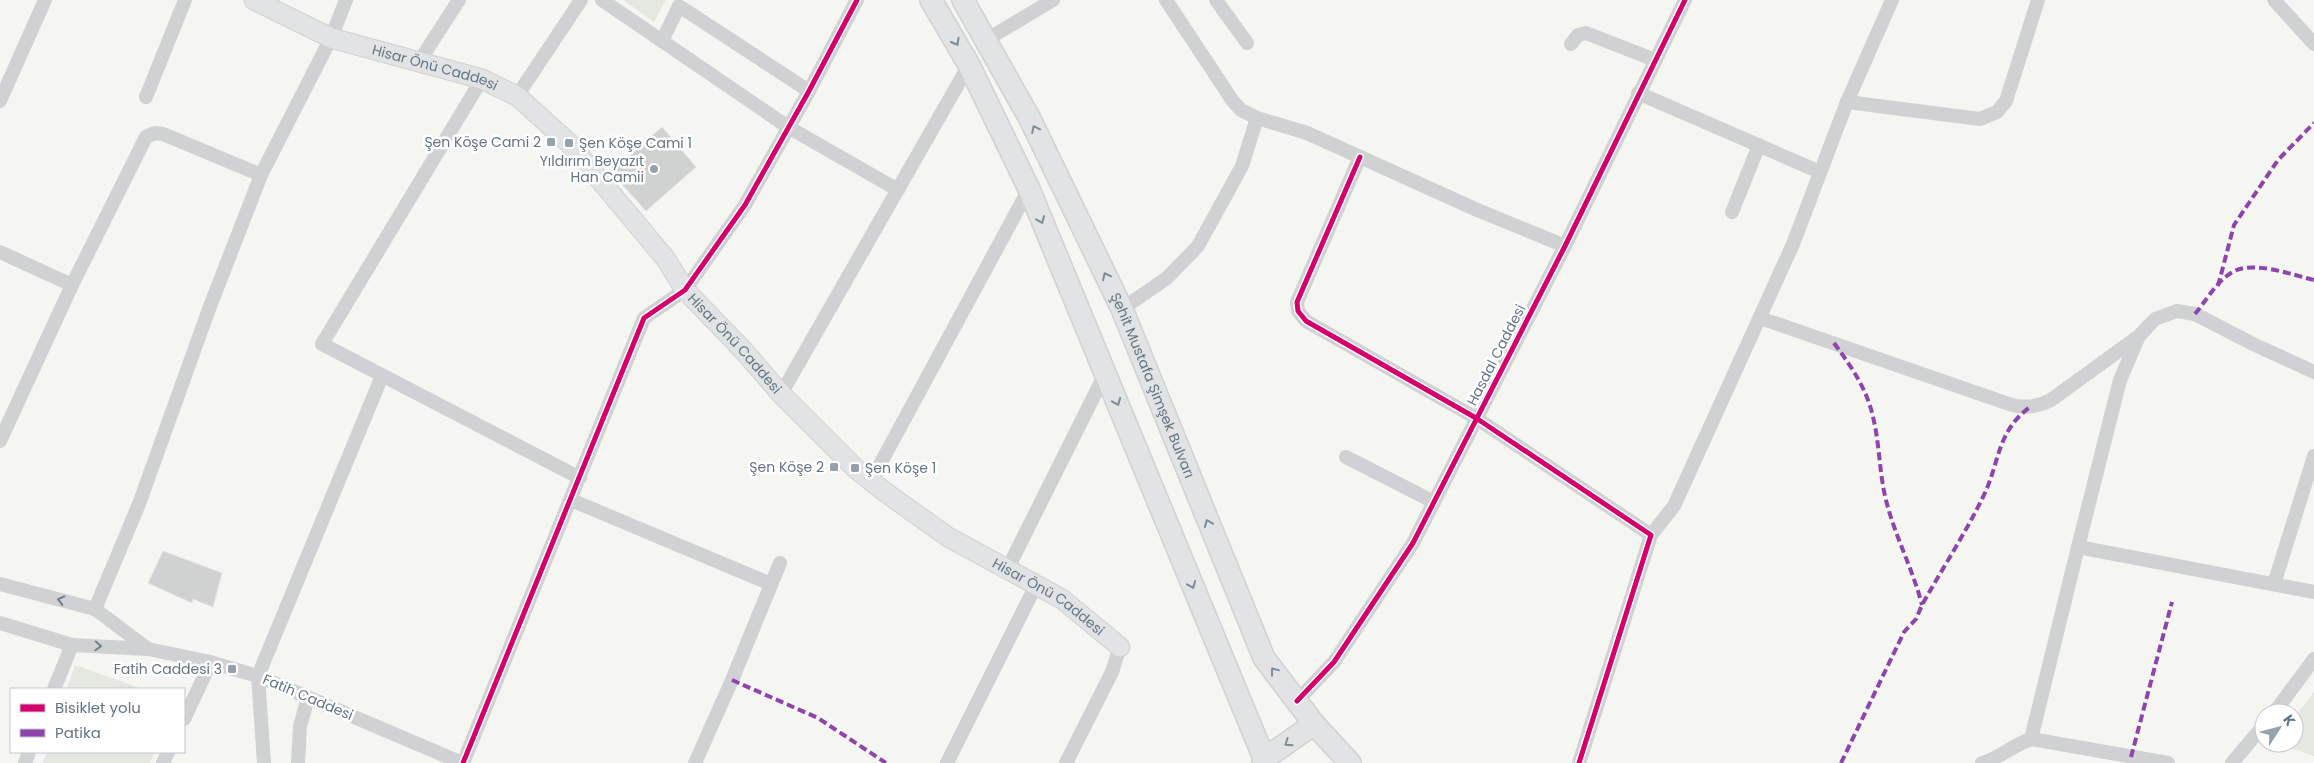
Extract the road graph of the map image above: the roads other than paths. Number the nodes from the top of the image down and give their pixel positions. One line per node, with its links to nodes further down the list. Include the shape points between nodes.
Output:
1 (45, 0): 32 (street)
2 (185, 0): 31 (street)
3 (254, 0): 18 (main road, Hisar Önü Caddesi)
4 (346, 0): 18 (street)
5 (459, 0): 25 (street)
6 (581, 0): 30 (street)
7 (602, 0): 20 (street)
8 (857, 0): 28 (street)
9 (931, 0): 26 (main road, one-way to 26)
10 (963, 0): 19 (main road, Şehit Mustafa Şimşek Bulvarı)
11 (1053, 0): 19 (street)
12 (1166, 0): 34 (street, via 1232,100 1241,110)
13 (1216, 0): 21 (street)
14 (1685, 0): 24 (street, Hasdal Caddesi)
15 (1892, 0): 33 (street)
16 (2038, 0): 33 (street, via 2006,101 1992,116 1980,119)
17 (2274, 0): 23 (street)
18 (331, 38): 25 (main road, Hisar Önü Caddesi); 39 (street)
19 (986, 40): 47 (main road, Şehit Mustafa Şimşek Bulvarı, one-way to 19, via 1030,119)
20 (662, 41): 28 (street, via 679,6); 35 (street)
21 (1247, 43)
22 (1571, 44): 24 (street, via 1578,35 1586,33)
23 (2314, 44)
24 (1655, 60): 29 (street, Hasdal Caddesi)
25 (419, 62): 27 (main road, Hisar Önü Caddesi)
26 (969, 66): 40 (main road); 41 (street)
27 (482, 79): 30 (main road, Hisar Önü Caddesi); 52 (street, via 322,344)
28 (809, 91): 35 (street)
29 (1638, 93): 36 (street); 43 (street, Hasdal Caddesi)
30 (517, 96): 46 (main road, Hisar Önü Caddesi, via 569,143 596,173 665,258)
31 (146, 97)
32 (0, 101)
33 (1847, 102): 38 (street)
34 (1257, 118): 37 (street, via 1307,133); 47 (street, via 1242,166 1198,246 1167,278)
35 (788, 127): 41 (street); 46 (street, via 744,205)
36 (1759, 145): 38 (street); 42 (street)
37 (1360, 157): 43 (street); 54 (street, via 1297,302 1298,311 1306,322)
38 (1820, 172): 48 (street)
39 (261, 175): 45 (street, via 163,134 150,134); 71 (street, via 139,504)
40 (1029, 189): 51 (main road, one-way to 51); 59 (street)
41 (898, 190): 53 (street)
42 (1732, 212)
43 (1565, 246): 54 (street, Hasdal Caddesi)
44 (0, 252): 45 (street)
45 (72, 285): 55 (street)
46 (685, 290): 53 (main road, Hisar Önü Caddesi); 58 (street, via 644,318)
47 (1122, 309): 81 (main road, Şehit Mustafa Şimşek Bulvarı, one-way to 47, via 1264,658)
48 (1760, 318): 49 (street, via 2023,407 2051,400); 62 (street, via 1674,506)
49 (2139, 336): 50 (street, via 2146,326 2162,315 2177,311 2195,314); 63 (street, via 2120,380)
50 (2314, 372)
51 (1105, 374): 65 (street); 87 (main road, one-way to 87)
52 (382, 376): 58 (street); 78 (street)
53 (781, 394): 59 (main road, Hisar Önü Caddesi)
54 (1476, 418): 61 (street, Hasdal Caddesi); 62 (street)
55 (0, 441)
56 (2314, 456): 68 (street)
57 (1346, 457): 61 (street)
58 (580, 478): 60 (street)
59 (870, 481): 65 (main road, Hisar Önü Caddesi, via 948,537)
60 (571, 500): 67 (street); 90 (street)
61 (1434, 502): 81 (street, Hasdal Caddesi, via 1413,543 1334,662)
62 (1651, 535): 95 (street)
63 (2078, 547): 68 (street); 86 (street)
64 (780, 563): 67 (street)
65 (1007, 570): 69 (main road, Hisar Önü Caddesi)
66 (0, 584): 71 (street, Fatih Caddesi, one-way to 66)
67 (771, 584): 91 (street)
68 (2274, 584): 70 (street)
69 (1036, 585): 74 (main road, Hisar Önü Caddesi, via 1062,598); 92 (street)
70 (2314, 592)
71 (95, 609): 75 (street, Fatih Caddesi)
72 (0, 623): 73 (street, Fatih Caddesi)
73 (72, 644): 75 (street, Fatih Caddesi, one-way to 75); 79 (street)
74 (1120, 647): 93 (street, via 1112,672)
75 (148, 649): 77 (street, Fatih Caddesi)
76 (2314, 658): 82 (street)
77 (210, 662): 78 (street, Fatih Caddesi); 83 (street)
78 (258, 676): 80 (street, Fatih Caddesi); 88 (street)
79 (54, 688)
80 (308, 698): 89 (street, via 300,726); 90 (street, Fatih Caddesi)
81 (1297, 701): 84 (main road, Şehit Mustafa Şimşek Bulvarı)
82 (2281, 703)
83 (185, 717)
84 (1314, 724): 87 (main road, one-way to 87); 94 (main road, Şehit Mustafa Şimşek Bulvarı)
85 (2254, 737): 98 (street)
86 (2031, 739): 96 (street); 97 (street)
87 (1264, 762)
88 (264, 763)
89 (298, 763)
90 (462, 763)
91 (695, 763)
92 (948, 763)
93 (1066, 763)
94 (1351, 763)
95 (1579, 763)
96 (1982, 763)
97 (2168, 763)
98 (2232, 763)

